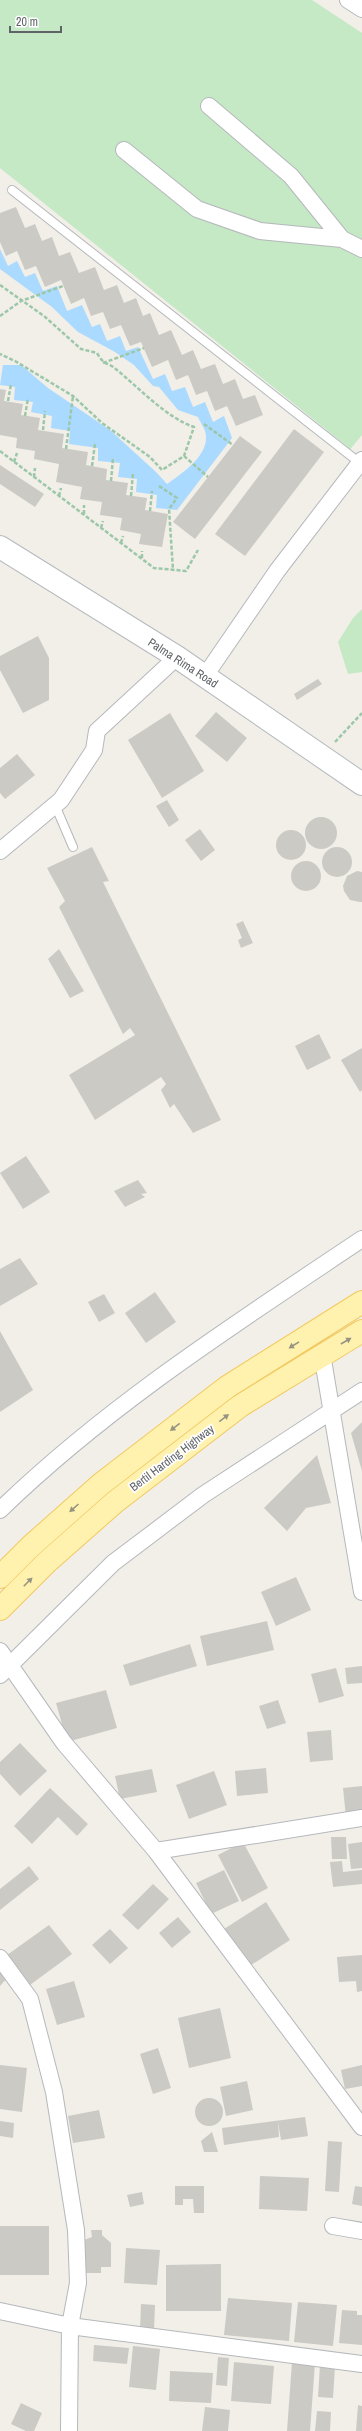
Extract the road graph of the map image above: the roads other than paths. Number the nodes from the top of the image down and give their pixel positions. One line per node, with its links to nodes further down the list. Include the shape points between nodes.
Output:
1 (348, 0): 2 (street)
2 (362, 9)
3 (209, 106): 6 (street, via 291,176)
4 (124, 150): 6 (street, via 197,209 260,231)
5 (12, 190): 8 (lane)
6 (342, 239): 7 (street)
7 (362, 249)
8 (361, 462): 11 (street, via 277,572)
9 (0, 547): 10 (street, Palma Rima Road)
10 (177, 658): 11 (street, Palma Rima Road); 13 (street, via 97,731 94,750 61,800)
11 (204, 676): 12 (street, Palma Rima Road)
12 (362, 784)
13 (55, 805): 14 (lane); 15 (street)
14 (73, 847)
15 (0, 851)
16 (362, 1239): 22 (street, via 140,1393 69,1449)
17 (362, 1302): 24 (main road, Bertil Harding Highway, one-way to 24, via 227,1387 101,1484)
18 (362, 1332): 19 (main road, Bertil Harding Highway, one-way to 18)
19 (322, 1354): 21 (street); 26 (main road, Bertil Harding Highway, one-way to 19, via 47,1562 115,1502 240,1406)
20 (362, 1391): 21 (street)
21 (330, 1410): 23 (street); 28 (street, via 203,1495 114,1563)
22 (0, 1510)
23 (359, 1567): 25 (street)
24 (0, 1577)
25 (362, 1592)
26 (0, 1609)
27 (0, 1651): 28 (street)
28 (5, 1669): 30 (street)
29 (362, 1818): 30 (street)
30 (156, 1851): 32 (street)
31 (0, 1958): 36 (street, via 30,1999 54,2092 78,2250 78,2283)
32 (362, 2127)
33 (333, 2226): 34 (street)
34 (362, 2231)
35 (0, 2311): 36 (street)
36 (70, 2326): 37 (street); 38 (street)
37 (362, 2364)
38 (68, 2431)

